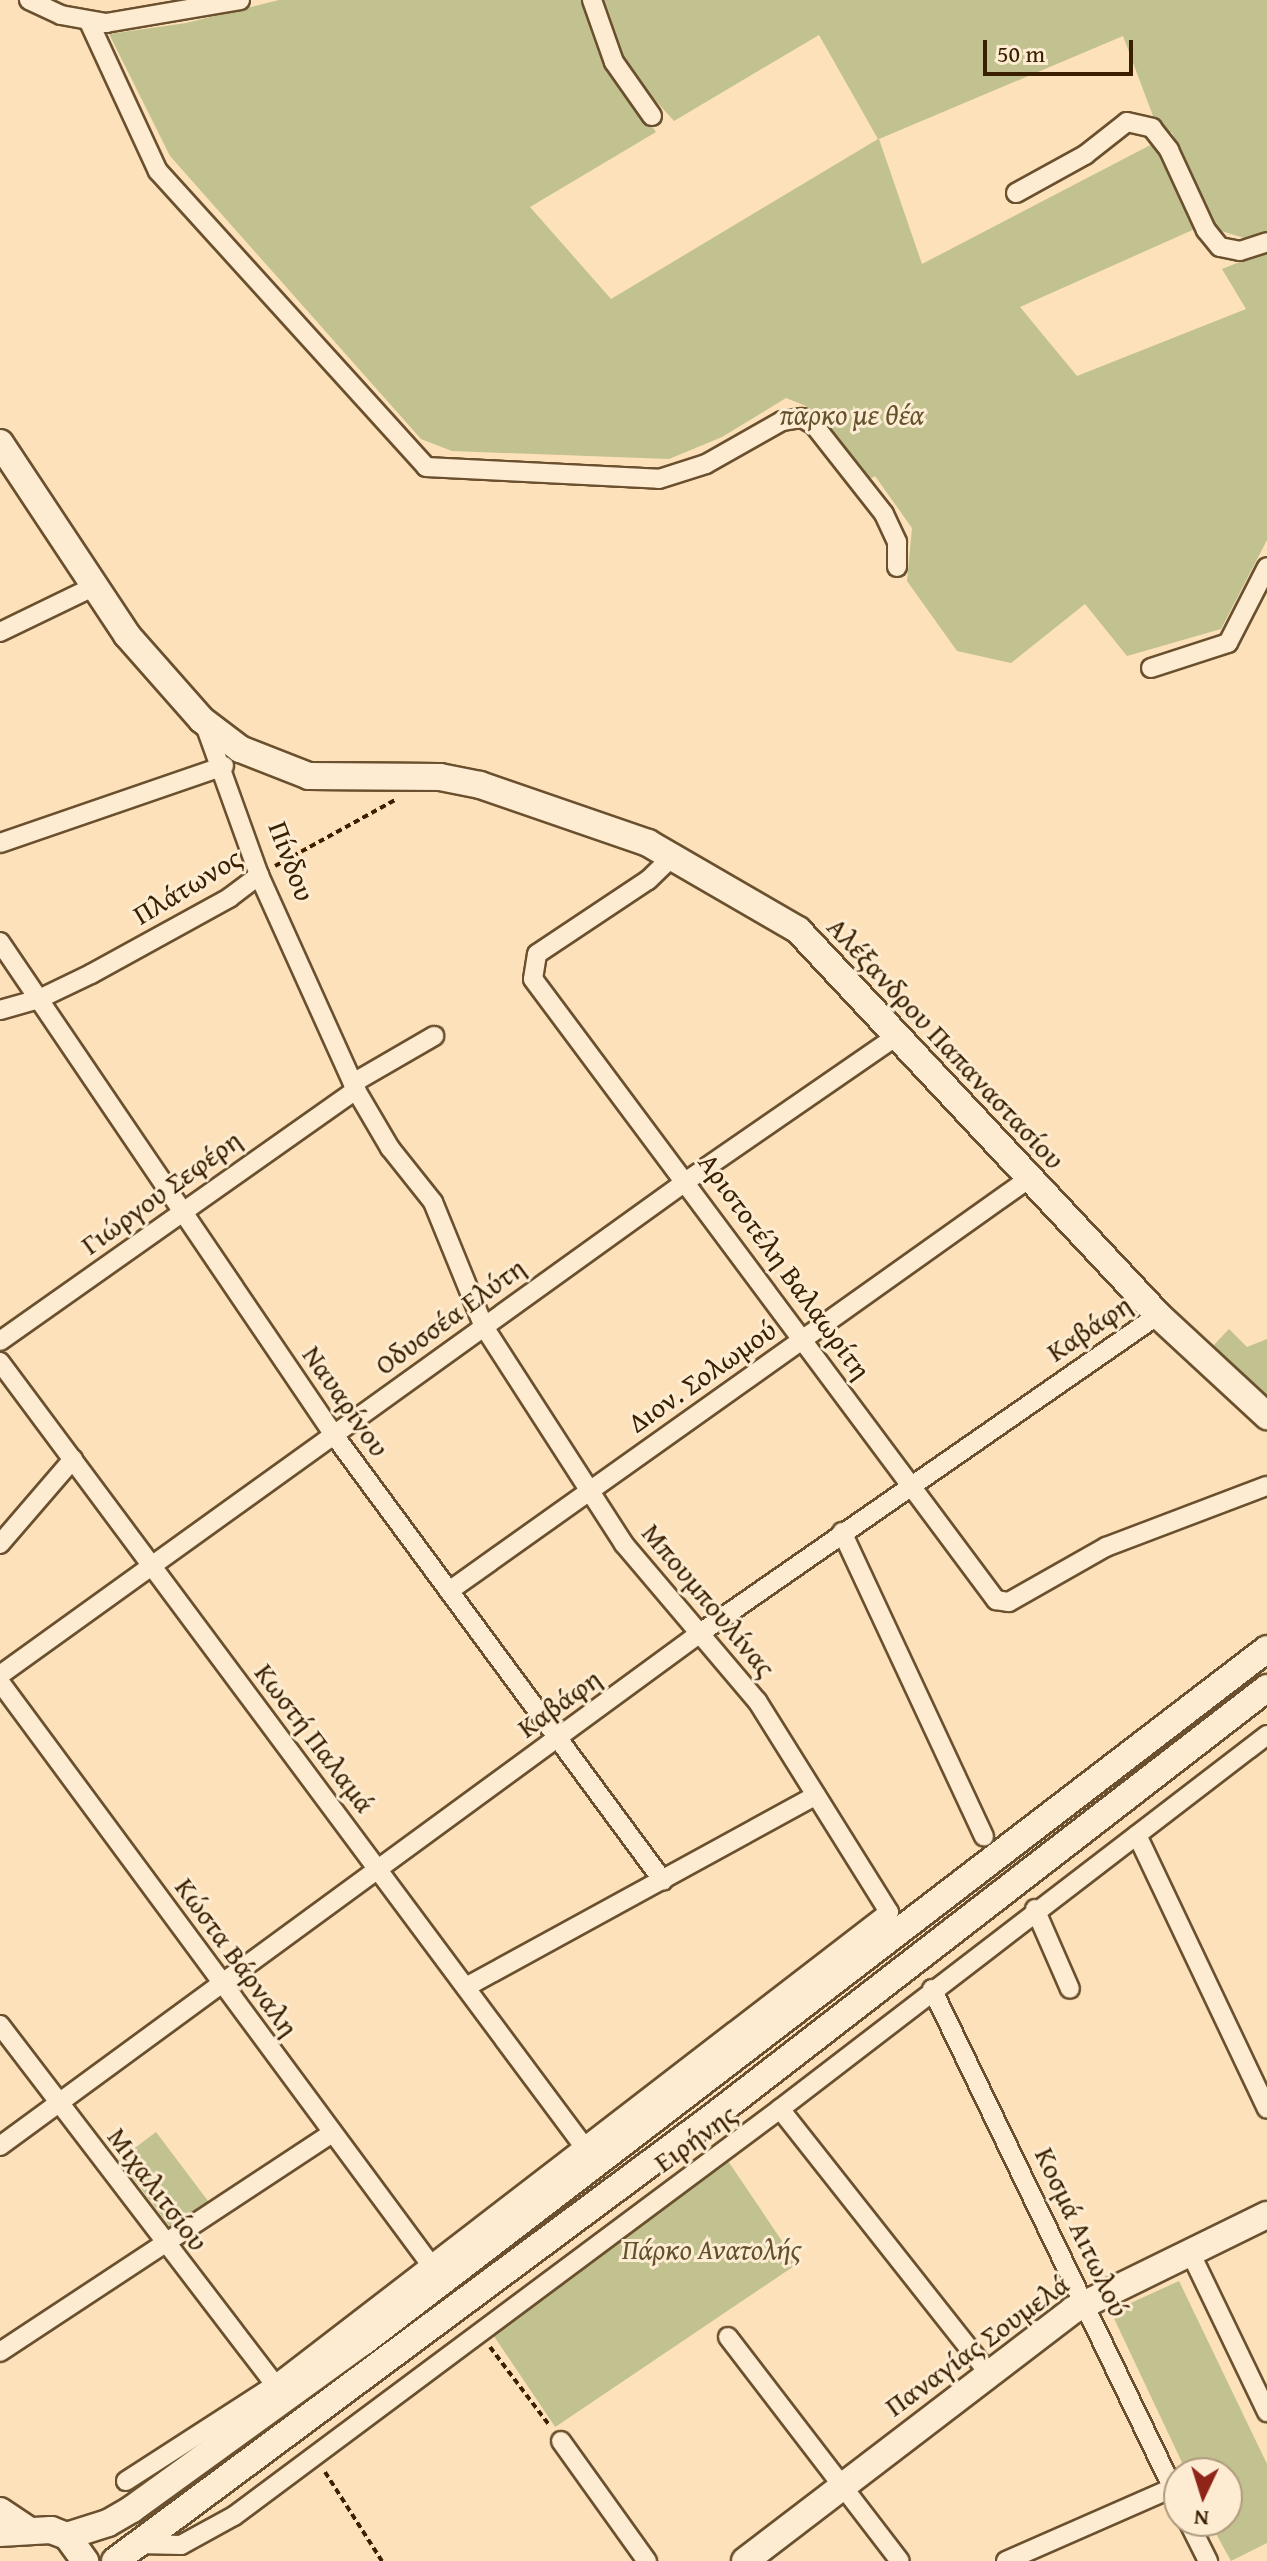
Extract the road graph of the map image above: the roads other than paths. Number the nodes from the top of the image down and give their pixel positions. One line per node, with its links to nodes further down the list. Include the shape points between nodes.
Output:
1 (29, 0): 5 (street)
2 (240, 0): 4 (street)
3 (592, 0): 6 (street, via 614,62)
4 (202, 4): 5 (street, via 131,22)
5 (89, 22): 10 (street, via 158,171 426,467 659,479 706,464 782,421 802,418 814,425 884,514 897,542)
6 (652, 116)
7 (1016, 193): 8 (street, via 1085,155 1127,122 1152,128 1169,150 1206,230 1220,247 1240,251)
8 (1267, 242)
9 (0, 443): 12 (street, Πίνδου)
10 (897, 567)
11 (1267, 567): 14 (street, via 1228,643)
12 (93, 587): 13 (street); 15 (street, Πίνδου)
13 (0, 632)
14 (1151, 668)
15 (202, 720): 16 (street, Πίνδου); 18 (street, Αλέξανδρου Παπαναστασίου, via 240,749 309,776 440,777 480,785 593,822)
16 (224, 766): 17 (street); 19 (street, Πίνδου)
17 (0, 843)
18 (672, 857): 24 (street, Αλέξανδρου Παπαναστασίου, via 798,930); 26 (street, Αριστοτέλη Βαλαωρίτη, via 648,880 537,954 532,965 533,979)
19 (259, 875): 21 (street, Πλάτωνος, via 196,917); 25 (street, Πίνδου)
20 (0, 942): 21 (street, Ναυαρίνου)
21 (39, 999): 22 (street, Πλάτωνος); 28 (street, Ναυαρίνου)
22 (0, 1010)
23 (434, 1036): 25 (street, Γιώργου Σεφέρη)
24 (897, 1036): 26 (street, Οδυσσέα Ελύτη); 27 (street, Αλέξανδρου Παπαναστασίου)
25 (354, 1087): 28 (street, Γιώργου Σεφέρη); 30 (street, Πίνδου, via 390,1148 433,1202)
26 (688, 1180): 30 (street, Οδυσσέα Ελύτη); 31 (street, Αριστοτέλη Βαλαωρίτη)
27 (1027, 1180): 29 (street, Αλέξανδρου Παπαναστασίου); 31 (street, Διον. Σολωμού)
28 (181, 1211): 32 (street, Γιώργου Σεφέρη); 35 (street, Ναυαρίνου)
29 (1158, 1315): 34 (street, Αλέξανδρου Παπαναστασίου); 37 (street, Καβάφη)
30 (484, 1327): 35 (street, Οδυσσέα Ελύτη); 39 (street, Μπουμπουλίνας)
31 (805, 1338): 37 (street, Αριστοτέλη Βαλαωρίτη); 39 (street, Διον. Σολωμού)
32 (0, 1341)
33 (0, 1362): 36 (street, Κωστή Παλαμά)
34 (1267, 1416)
35 (334, 1435): 42 (street, Οδυσσέα Ελύτη); 43 (street, Ναυαρίνου)
36 (73, 1459): 41 (street); 42 (street, Κωστή Παλαμά)
37 (910, 1485): 38 (street, Αριστοτέλη Βαλαωρίτη, via 996,1600 1009,1602 1106,1547); 40 (street, Καβάφη)
38 (1267, 1486)
39 (587, 1492): 43 (street, Διον. Σολωμού); 44 (street, Μπουμπουλίνας, via 661,1588)
40 (842, 1532): 44 (street, Καβάφη); 53 (street)
41 (0, 1544)
42 (151, 1567): 46 (street, Οδυσσέα Ελύτη); 54 (street, Κωστή Παλαμά)
43 (449, 1591): 50 (street, Ναυαρίνου)
44 (703, 1631): 50 (street, Καβάφη); 51 (street, Μπουμπουλίνας, via 757,1701)
45 (1267, 1649): 86 (street, via 363,2342 132,2509)
46 (0, 1675)
47 (0, 1682): 57 (street, Κώστα Βάρναλη)
48 (1267, 1688): 88 (street, via 715,2115)
49 (1267, 1735): 52 (street, Ειρήνης)
50 (559, 1737): 54 (street, Καβάφη); 55 (street, Ναυαρίνου)
51 (816, 1795): 55 (street); 67 (street, Μπουμπουλίνας, via 889,1912)
52 (1137, 1835): 56 (street, Ειρήνης); 64 (street)
53 (984, 1837)
54 (380, 1869): 57 (street, Καβάφη); 58 (street, Κωστή Παλαμά)
55 (663, 1881): 58 (street)
56 (1035, 1909): 59 (street, Ειρήνης); 60 (street)
57 (223, 1985): 62 (street, Καβάφη); 65 (street, Κώστα Βάρναλη)
58 (466, 1987): 67 (street, Κωστή Παλαμά)
59 (932, 1989): 63 (street, Ειρήνης); 72 (street, Κοσμά Αιτωλού)
60 (1070, 1989)
61 (0, 2025): 62 (street, Μιχαλιτσίου)
62 (60, 2105): 66 (street, Καβάφη); 69 (street, Μιχαλιτσίου)
63 (780, 2109): 75 (street); 88 (street, Ειρήνης, via 204,2536 181,2545)
64 (1267, 2109)
65 (332, 2133): 69 (street); 71 (street, Κώστα Βάρναλη)
66 (0, 2146)
67 (585, 2148): 71 (street)
68 (1267, 2215): 70 (street, Παναγίας Σουμελά)
69 (164, 2246): 74 (street); 76 (street, Μιχαλιτσίου)
70 (1190, 2252): 72 (street, Παναγίας Σουμελά); 77 (street)
71 (431, 2265): 76 (street)
72 (1085, 2303): 75 (street, Παναγίας Σουμελά); 79 (street, Κοσμά Αιτωλού)
73 (728, 2337): 81 (street)
74 (0, 2352)
75 (989, 2374): 81 (street, Παναγίας Σουμελά)
76 (275, 2385): 80 (street)
77 (1267, 2412)
78 (561, 2441): 91 (street)
79 (1163, 2467)
80 (126, 2481)
81 (844, 2484): 92 (street, Παναγίας Σουμελά); 93 (street)
82 (1163, 2499): 94 (street)
83 (0, 2511): 84 (street)
84 (27, 2529): 85 (street); 86 (street)
85 (0, 2533)
86 (67, 2536): 89 (street)
87 (1196, 2537): 95 (street)
88 (138, 2544): 90 (street)
89 (85, 2561)
90 (115, 2561)
91 (647, 2561)
92 (745, 2561)
93 (900, 2561)
94 (1006, 2561)
95 (1208, 2561)

